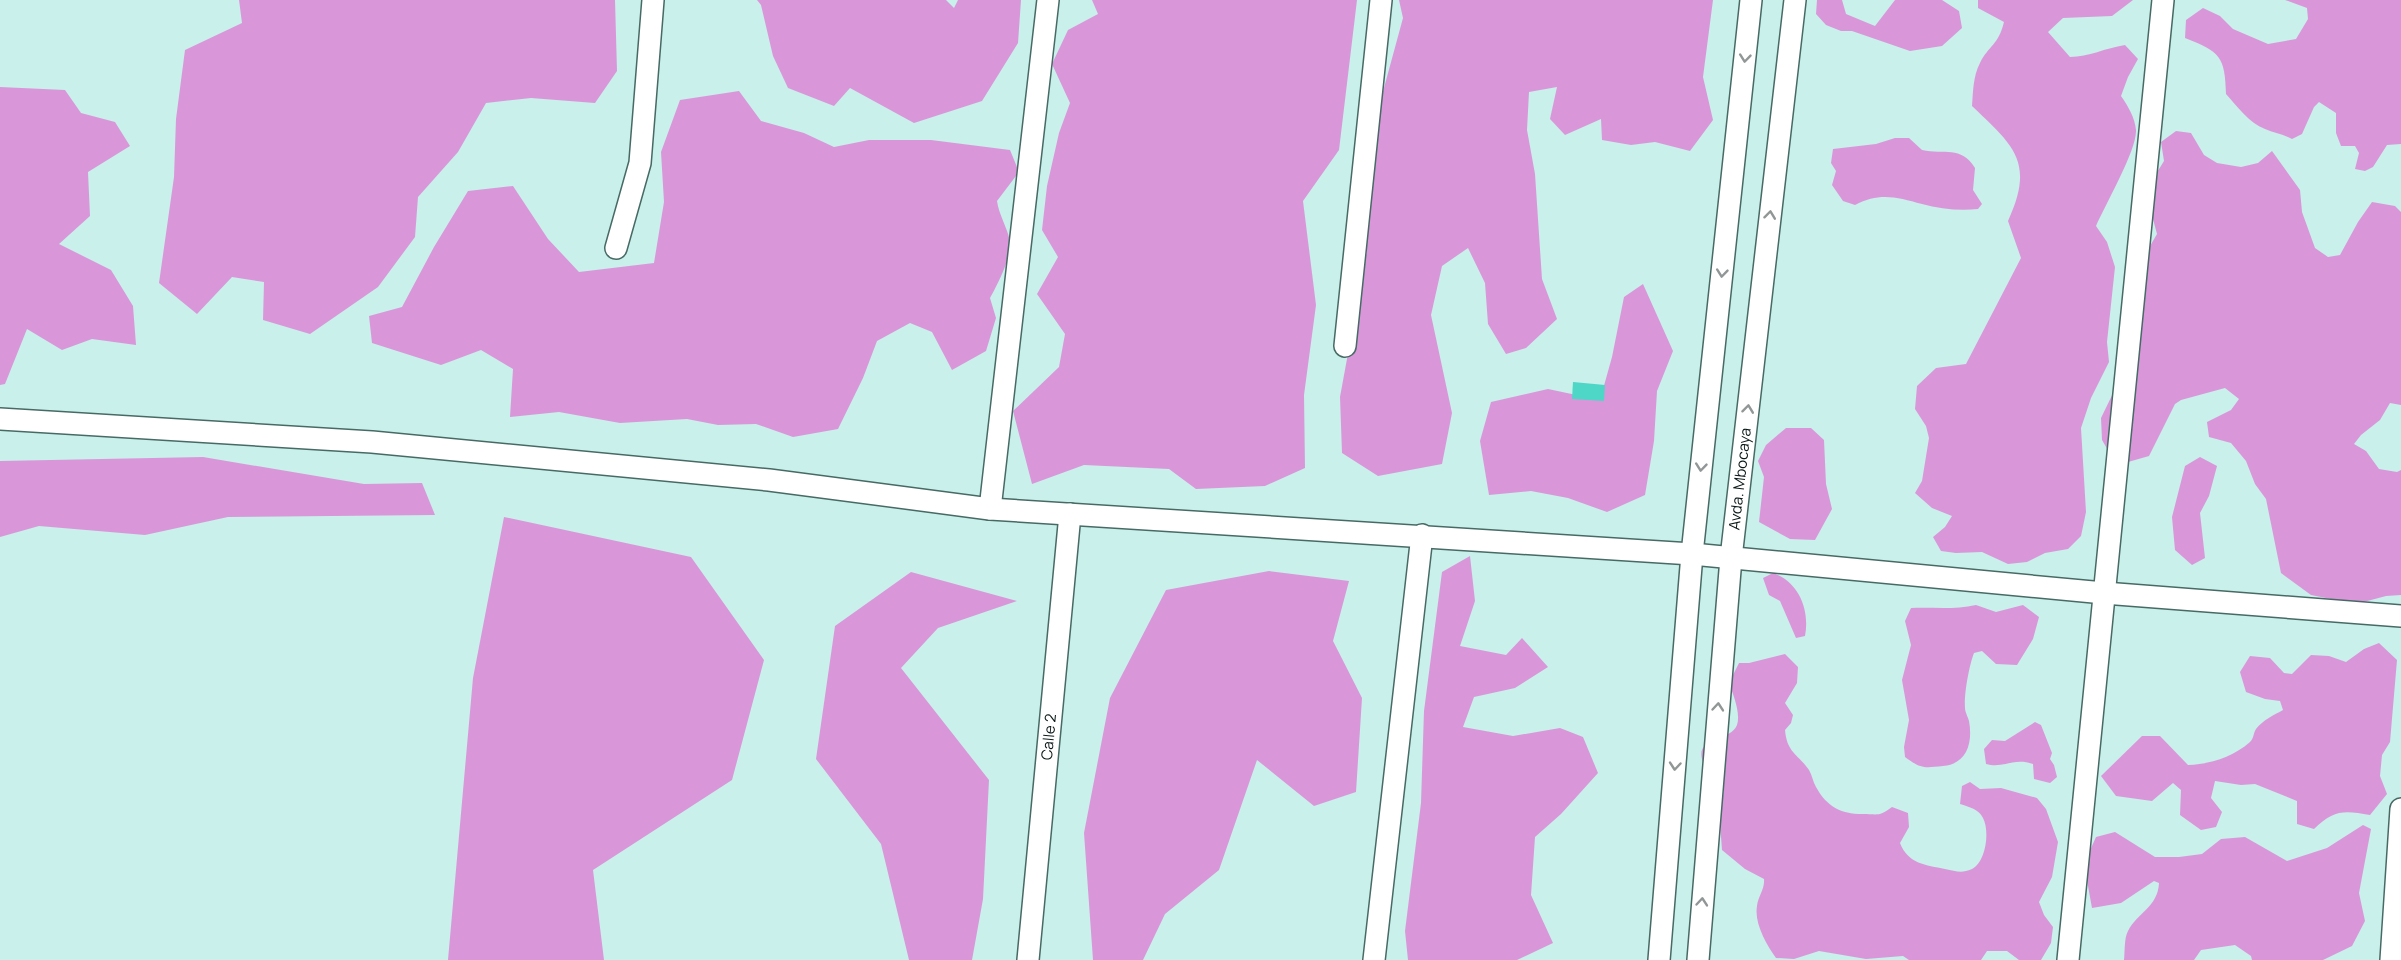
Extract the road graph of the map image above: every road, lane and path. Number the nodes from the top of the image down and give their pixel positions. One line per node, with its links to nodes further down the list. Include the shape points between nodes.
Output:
1 (653, 0): 7 (street, via 640,163)
2 (1048, 0): 10 (street)
3 (1381, 0): 8 (street)
4 (1751, 0): 13 (street, one-way to 13)
5 (1795, 0): 14 (street, Avda. Mbocaya, one-way to 5)
6 (2163, 0): 15 (street)
7 (616, 248)
8 (1346, 346)
9 (0, 419): 10 (street, via 384,443 769,480)
10 (990, 509): 11 (street)
11 (1070, 514): 12 (street); 18 (street, Calle 2)
12 (1422, 536): 13 (street); 19 (street)
13 (1692, 554): 14 (street); 20 (street, one-way to 20)
14 (1731, 558): 15 (street); 21 (street, Avda. Mbocaya, one-way to 14)
15 (2104, 593): 16 (street); 22 (street)
16 (2401, 616)
17 (2401, 809): 23 (street)
18 (1028, 960)
19 (1374, 960)
20 (1659, 960)
21 (1698, 960)
22 (2068, 960)
23 (2391, 960)

